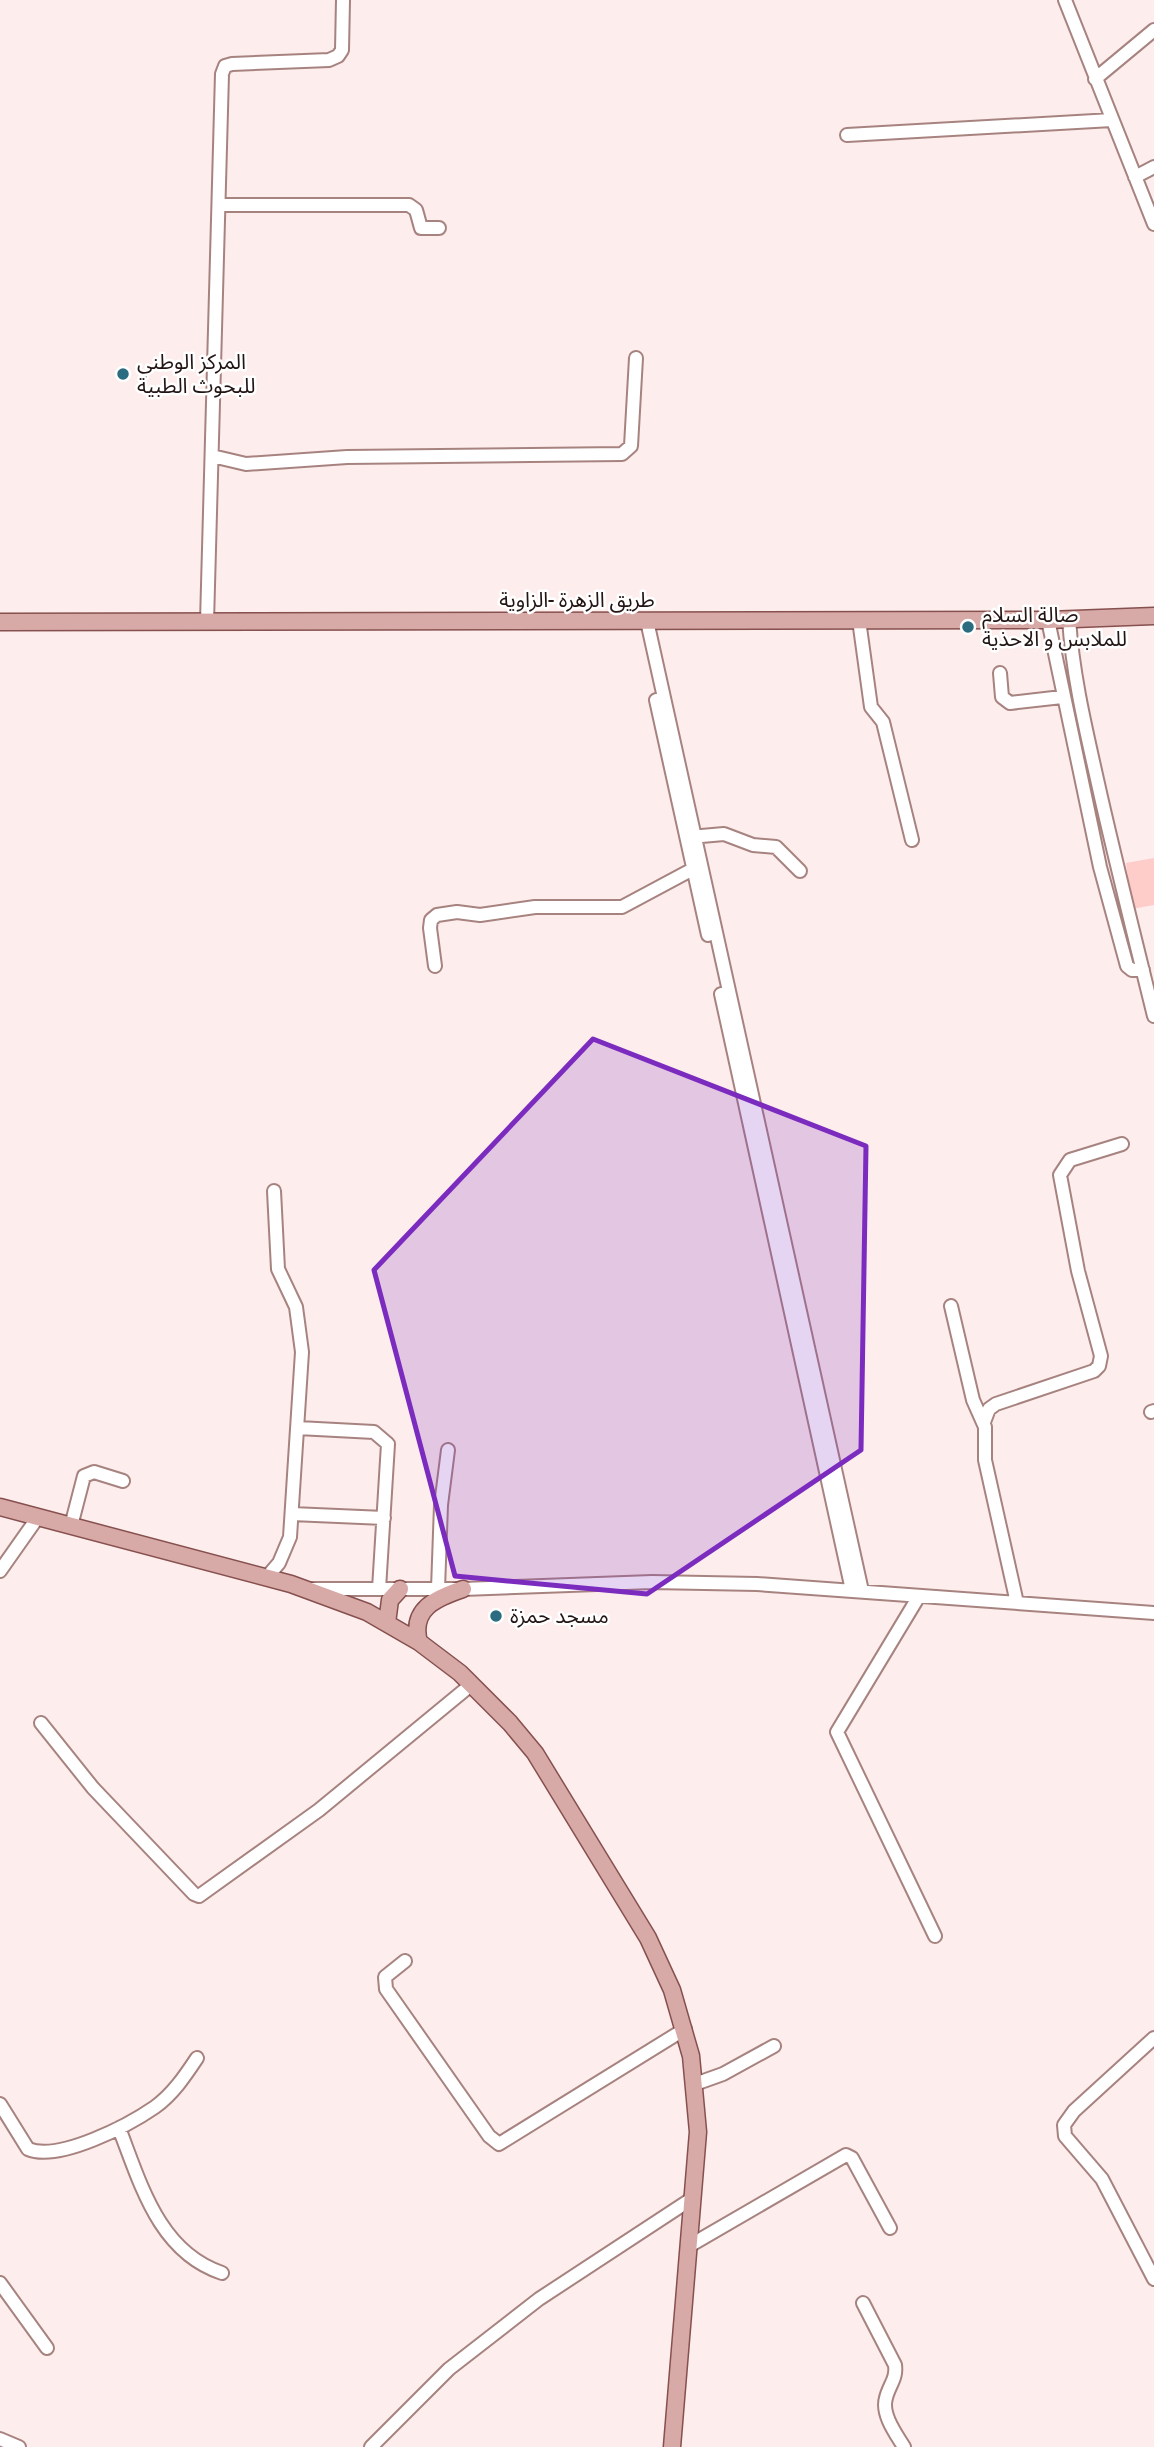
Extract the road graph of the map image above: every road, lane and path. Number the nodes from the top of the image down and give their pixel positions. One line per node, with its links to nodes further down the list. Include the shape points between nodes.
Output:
1 (343, 0): 9 (street, via 338,56 225,66)
2 (1065, 0): 4 (street)
3 (1154, 30): 4 (street)
4 (1095, 79): 5 (street)
5 (1112, 120): 6 (street); 8 (street)
6 (846, 135)
7 (1154, 167): 8 (street)
8 (1135, 177): 10 (street)
9 (220, 205): 11 (street, via 409,205 416,209 421,228); 13 (street)
10 (1154, 224)
11 (439, 228)
12 (636, 358): 13 (street, via 631,446 622,454 348,457 246,464)
13 (212, 456): 20 (street)
14 (1154, 616): 15 (main road, طريق الزهرة -الزاوية)
15 (1069, 619): 17 (main road, طريق الزهرة -الزاوية); 22 (street)
16 (859, 620): 17 (main road, طريق الزهرة -الزاوية); 18 (main road, طريق الزهرة -الزاوية); 26 (street, via 871,707 883,722)
17 (1048, 620): 23 (street)
18 (642, 621): 20 (main road, طريق الزهرة -الزاوية); 25 (street)
19 (0, 622): 20 (main road, طريق الزهرة -الزاوية)
20 (206, 622)
21 (1000, 673): 24 (street, via 1002,697 1010,702)
22 (1075, 677): 23 (street); 30 (street, via 1119,884)
23 (1060, 681): 24 (street)
24 (1062, 697): 30 (street, via 1112,917 1127,966)
25 (691, 837): 27 (street); 28 (street, via 724,834 753,845 776,847); 51 (street)
26 (912, 840)
27 (694, 869): 29 (street, via 622,906 437,915 430,928); 51 (street)
28 (800, 871)
29 (435, 966)
30 (1143, 970): 31 (street)
31 (1154, 1016)
32 (1122, 1144): 35 (street, via 1070,1160 1060,1175 1078,1271 1101,1356 1099,1366 996,1404)
33 (274, 1191): 36 (street, via 278,1269 296,1307 302,1352)
34 (951, 1306): 35 (street, via 973,1400)
35 (984, 1422): 53 (street, via 985,1460)
36 (298, 1427): 40 (street); 42 (street, via 374,1432 384,1438 389,1450)
37 (448, 1450): 49 (street)
38 (123, 1481): 43 (street, via 94,1472 84,1476)
39 (0, 1507): 41 (main road)
40 (292, 1514): 42 (street); 45 (street, via 288,1546)
41 (38, 1517): 43 (main road); 44 (street)
42 (384, 1518): 47 (street)
43 (71, 1526): 45 (main road)
44 (0, 1571)
45 (267, 1577): 46 (main road)
46 (311, 1589): 47 (street); 56 (main road)
47 (379, 1589): 48 (street)
48 (400, 1589): 49 (street); 56 (main road, via 387,1608)
49 (438, 1589): 50 (street)
50 (463, 1589): 51 (street, via 652,1582); 54 (main road)
51 (857, 1590): 52 (street)
52 (919, 1596): 53 (street); 60 (street, via 837,1732)
53 (1017, 1603): 55 (street)
54 (427, 1604): 56 (main road); 57 (main road, via 418,1622)
55 (1154, 1613)
56 (388, 1623): 57 (main road)
57 (419, 1642): 58 (main road)
58 (472, 1684): 59 (street, via 319,1810 200,1896 93,1788); 62 (main road, via 535,1753 595,1847 649,1938)
59 (41, 1723)
60 (935, 1936)
61 (405, 1962): 62 (street, via 385,1977 386,1989 499,2144)
62 (685, 2029): 66 (main road)
63 (1154, 2038): 73 (street, via 1064,2125 1065,2136 1102,2179)
64 (774, 2046): 66 (street)
65 (197, 2058): 68 (street, via 182,2082 156,2106)
66 (695, 2084): 69 (main road, via 698,2124)
67 (0, 2104): 68 (street, via 24,2145 35,2152 72,2147)
68 (119, 2128): 72 (street, via 160,2223 192,2260)
69 (693, 2198): 71 (main road); 79 (street, via 529,2306 449,2369)
70 (890, 2228): 71 (street, via 852,2158 846,2155)
71 (689, 2246): 80 (main road)
72 (222, 2273)
73 (1154, 2279)
74 (0, 2283): 76 (street)
75 (863, 2303): 81 (street, via 895,2365 886,2408)
76 (47, 2348)
77 (0, 2439): 78 (street)
78 (19, 2447)
79 (371, 2447)
80 (672, 2447)
81 (904, 2447)

